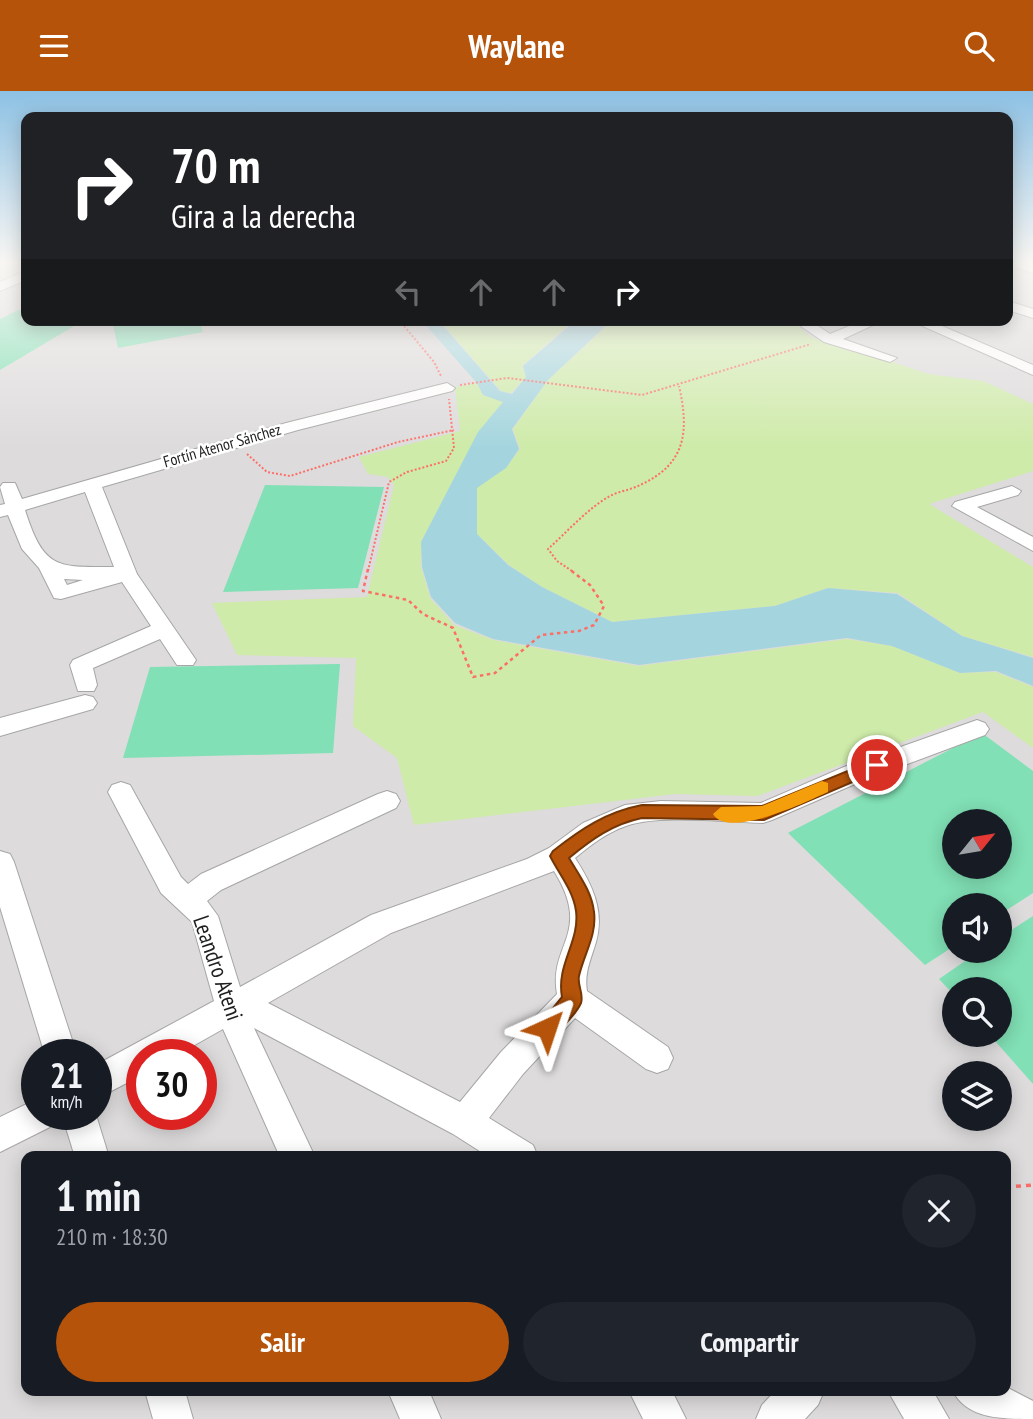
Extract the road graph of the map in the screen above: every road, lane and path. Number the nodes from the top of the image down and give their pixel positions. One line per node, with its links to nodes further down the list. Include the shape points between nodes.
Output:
1 (404, 326): 9 (path)
2 (808, 326): 5 (street)
3 (862, 326): 5 (street)
4 (930, 326): 7 (street)
5 (829, 339): 6 (street); 8 (path)
6 (890, 358)
7 (1033, 370)
8 (678, 386): 9 (path, via 633,396 507,377); 10 (path, via 686,417 682,449 641,485 609,496 548,549 557,562 597,593 604,606 601,617 582,631 542,635 517,657 504,661 495,673 473,677 453,628 423,614 408,600 363,591 389,482 446,461 454,448)
9 (447, 388): 10 (path); 11 (street, Fortín Atenor Sánchez)
10 (454, 430): 11 (path, via 282,476 255,464)
11 (235, 442): 12 (street, Fortín Atenor Sánchez)
12 (91, 483): 14 (street, Fortín Atenor Sánchez); 16 (street)
13 (1012, 491): 15 (street, via 961,506)
14 (8, 502): 16 (street, via 27,542 47,565 61,593)
15 (1033, 545)
16 (127, 574): 17 (street)
17 (164, 629): 18 (street); 19 (street, via 81,665 85,694 59,714)
18 (185, 660)
19 (0, 727)
20 (976, 730): 23 (street, via 853,774 764,813 625,815 592,830)
21 (121, 792): 25 (street, Leandro Ateni, via 171,885)
22 (387, 801): 25 (street, via 211,882)
23 (559, 856): 26 (street, via 574,879 585,910 585,928 568,979); 27 (street, via 381,924)
24 (0, 862): 28 (street)
25 (188, 898): 27 (street, Leandro Ateni, via 204,916)
26 (573, 999): 30 (street); 31 (street, via 512,1063)
27 (231, 1009): 29 (street); 31 (street, via 264,1017); 36 (street, Leandro Ateni)
28 (56, 1039)
29 (176, 1039)
30 (657, 1058)
31 (466, 1122): 37 (street)
32 (21, 1124): 34 (street)
33 (84, 1130): 35 (street)
34 (0, 1135)
35 (90, 1151)
36 (295, 1151)
37 (512, 1151)
38 (1033, 1185): 39 (path)
39 (1011, 1187)
40 (166, 1396): 46 (street)
41 (410, 1396): 47 (street)
42 (652, 1396): 48 (street)
43 (799, 1396): 49 (street)
44 (912, 1396): 50 (street)
45 (982, 1396): 51 (street)
46 (173, 1419)
47 (421, 1419)
48 (666, 1419)
49 (776, 1419)
50 (929, 1419)
51 (1025, 1419)

